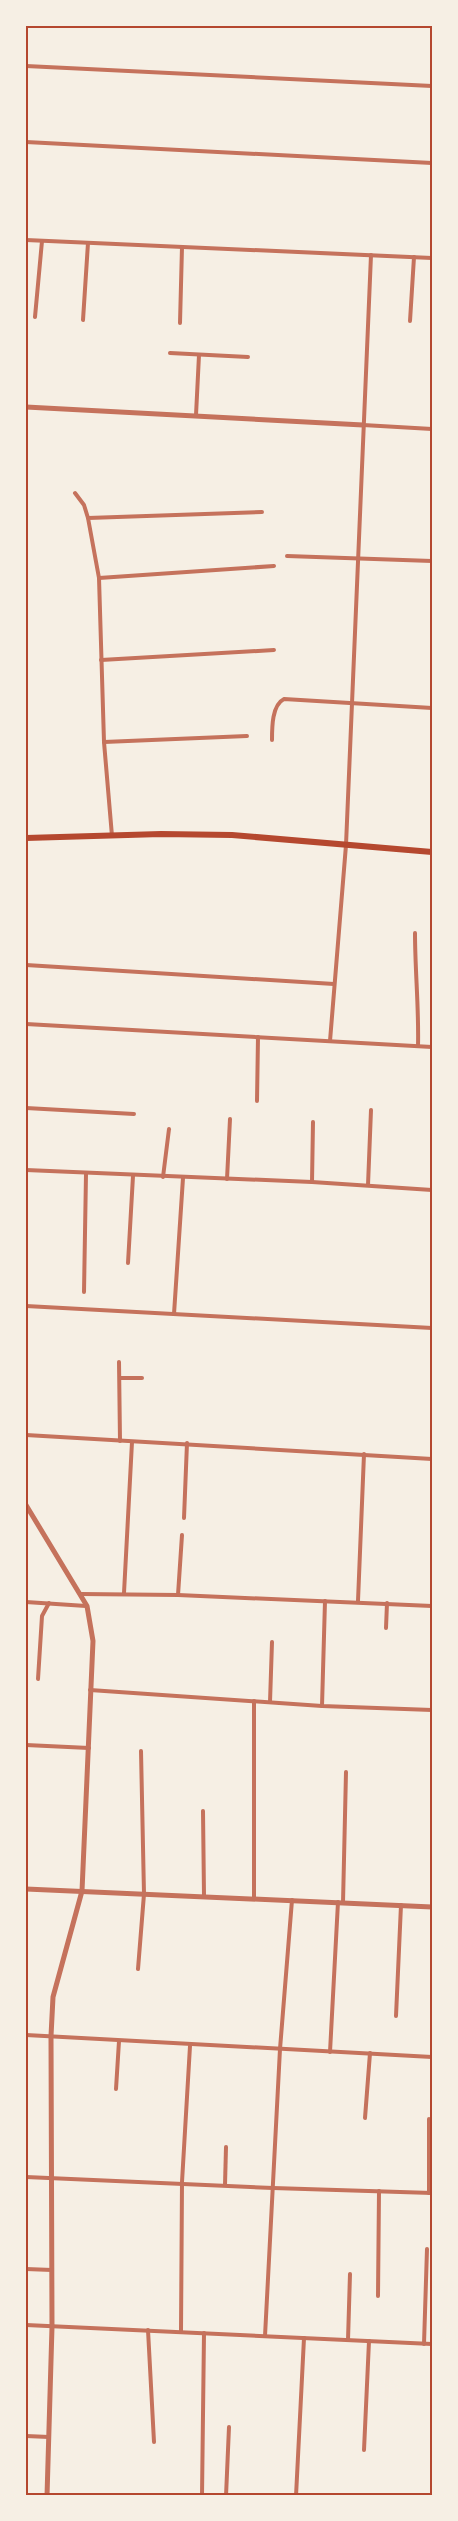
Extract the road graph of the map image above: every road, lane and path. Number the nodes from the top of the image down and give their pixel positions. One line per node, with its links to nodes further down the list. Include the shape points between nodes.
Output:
1 (26, 66): 2 (street)
2 (432, 86)
3 (26, 142): 4 (street)
4 (432, 163)
5 (26, 240): 6 (street)
6 (42, 241): 7 (street); 12 (street)
7 (88, 243): 8 (street); 13 (street)
8 (182, 247): 9 (street); 15 (street)
9 (370, 255): 10 (street); 21 (street)
10 (414, 257): 11 (street); 14 (street)
11 (432, 258)
12 (35, 317)
13 (83, 320)
14 (410, 321)
15 (180, 323)
16 (170, 353): 17 (street)
17 (199, 355): 18 (street); 20 (street)
18 (248, 357)
19 (26, 407): 20 (street)
20 (196, 415): 21 (street)
21 (363, 425): 22 (street); 27 (street)
22 (432, 429)
23 (75, 493): 25 (street)
24 (262, 512): 25 (street)
25 (88, 518): 30 (street)
26 (287, 556): 27 (street)
27 (356, 558): 28 (street); 33 (street)
28 (432, 561)
29 (274, 566): 30 (street)
30 (99, 578): 32 (street)
31 (274, 650): 32 (street)
32 (101, 660): 37 (street)
33 (352, 704): 34 (street); 36 (street, via 282,700 276,707); 40 (street)
34 (432, 708)
35 (247, 736): 37 (street)
36 (272, 740)
37 (104, 742): 38 (street)
38 (112, 836): 39 (main road); 40 (main road, via 232,836)
39 (26, 838)
40 (346, 845): 41 (main road); 44 (street)
41 (432, 852)
42 (415, 933): 48 (street)
43 (26, 965): 44 (street)
44 (334, 984): 47 (street)
45 (26, 1024): 46 (street)
46 (258, 1037): 47 (street); 50 (street)
47 (330, 1041): 48 (street)
48 (418, 1046): 49 (street)
49 (432, 1047)
50 (257, 1101)
51 (26, 1108): 53 (street)
52 (371, 1110): 64 (street)
53 (134, 1114)
54 (230, 1119): 62 (street)
55 (313, 1122): 63 (street)
56 (169, 1129): 60 (street)
57 (26, 1170): 58 (street)
58 (86, 1174): 59 (street); 67 (street)
59 (133, 1176): 60 (street); 66 (street)
60 (163, 1177): 61 (street)
61 (183, 1178): 62 (street); 69 (street)
62 (227, 1179): 63 (street)
63 (312, 1182): 64 (street)
64 (368, 1185): 65 (street)
65 (432, 1190)
66 (128, 1263)
67 (84, 1292)
68 (26, 1306): 69 (street)
69 (174, 1314): 70 (street)
70 (432, 1328)
71 (119, 1362): 72 (street)
72 (120, 1378): 73 (street); 75 (street)
73 (142, 1378)
74 (26, 1435): 75 (street)
75 (120, 1441): 76 (street)
76 (132, 1442): 77 (street); 83 (street)
77 (187, 1443): 78 (street); 81 (street)
78 (364, 1454): 79 (street); 87 (street)
79 (432, 1459)
80 (26, 1505): 84 (street)
81 (184, 1518)
82 (182, 1535): 85 (street)
83 (124, 1593): 84 (street); 85 (street)
84 (81, 1594): 91 (street)
85 (178, 1595): 86 (street)
86 (325, 1601): 87 (street); 99 (street)
87 (358, 1601): 90 (street)
88 (26, 1602): 89 (street)
89 (49, 1603): 91 (street); 95 (street, via 42,1616)
90 (387, 1603): 92 (street); 93 (street)
91 (87, 1606): 96 (street, via 92,1628)
92 (432, 1606)
93 (386, 1628)
94 (272, 1642): 98 (street)
95 (38, 1679)
96 (90, 1690): 97 (street); 102 (street)
97 (254, 1701): 98 (street); 110 (street)
98 (270, 1702): 99 (street)
99 (322, 1706): 100 (street)
100 (432, 1710)
101 (26, 1744): 102 (street)
102 (88, 1748): 107 (street)
103 (141, 1751): 108 (street)
104 (346, 1772): 112 (street)
105 (202, 1811): 109 (street)
106 (26, 1889): 107 (street)
107 (82, 1892): 108 (street); 118 (street, via 53,1997)
108 (144, 1894): 109 (street); 115 (street)
109 (204, 1896): 110 (street)
110 (254, 1898): 111 (street)
111 (292, 1900): 112 (street); 121 (street)
112 (340, 1902): 113 (street); 122 (street)
113 (401, 1905): 114 (street); 116 (street)
114 (432, 1907)
115 (138, 1969)
116 (396, 2016)
117 (26, 2036): 118 (street)
118 (51, 2036): 119 (street); 130 (street)
119 (119, 2041): 120 (street); 125 (street)
120 (190, 2046): 121 (street); 131 (street)
121 (280, 2049): 122 (street); 133 (street)
122 (330, 2052): 123 (street)
123 (370, 2053): 124 (street); 126 (street)
124 (432, 2057)
125 (116, 2089)
126 (365, 2118)
127 (429, 2119): 135 (street)
128 (226, 2146): 132 (street)
129 (26, 2176): 130 (street)
130 (53, 2178): 131 (street); 138 (street)
131 (182, 2182): 132 (street); 144 (street)
132 (225, 2185): 133 (street)
133 (273, 2188): 134 (street); 146 (street)
134 (379, 2191): 135 (street); 140 (street)
135 (431, 2193)
136 (427, 2249): 150 (street)
137 (26, 2270): 138 (street)
138 (52, 2271): 142 (street)
139 (350, 2274): 148 (street)
140 (378, 2296)
141 (26, 2325): 142 (street)
142 (52, 2327): 143 (street); 154 (street)
143 (148, 2330): 144 (street); 155 (street)
144 (180, 2332): 145 (street)
145 (204, 2333): 146 (street); 158 (street)
146 (265, 2336): 147 (street)
147 (304, 2338): 148 (street); 160 (street)
148 (348, 2340): 149 (street)
149 (369, 2341): 150 (street); 156 (street)
150 (424, 2344): 151 (street)
151 (432, 2344)
152 (229, 2427): 159 (street)
153 (26, 2436): 154 (street)
154 (49, 2437): 157 (street)
155 (154, 2442)
156 (364, 2450)
157 (47, 2496)
158 (202, 2496)
159 (226, 2496)
160 (296, 2496)

